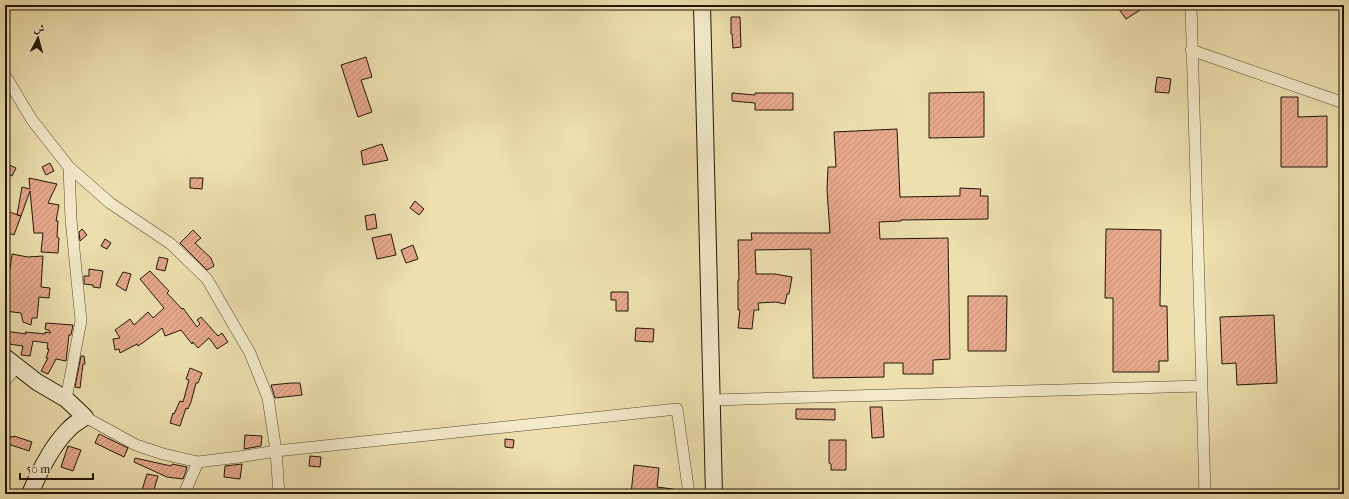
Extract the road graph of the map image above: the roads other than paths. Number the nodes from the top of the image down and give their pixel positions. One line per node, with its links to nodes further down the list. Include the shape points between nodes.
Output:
1 (702, 5): 11 (street)
2 (1191, 5): 3 (street)
3 (1191, 50): 5 (street); 9 (street)
4 (5, 75): 6 (street, via 32,120)
5 (1344, 103)
6 (69, 167): 10 (street, via 71,219 81,320); 13 (street, via 110,202 171,244 207,279 250,353 263,385 268,398)
7 (11, 362): 8 (street); 10 (street)
8 (5, 381)
9 (1202, 386): 11 (street); 20 (street)
10 (66, 400): 12 (street)
11 (712, 400): 19 (street)
12 (85, 417): 14 (street, via 136,445); 15 (street, via 68,429 54,446)
13 (276, 451): 14 (street); 17 (street); 18 (street, via 676,409)
14 (198, 462): 16 (street)
15 (30, 494)
16 (184, 494)
17 (278, 494)
18 (689, 494)
19 (714, 494)
20 (1205, 494)

